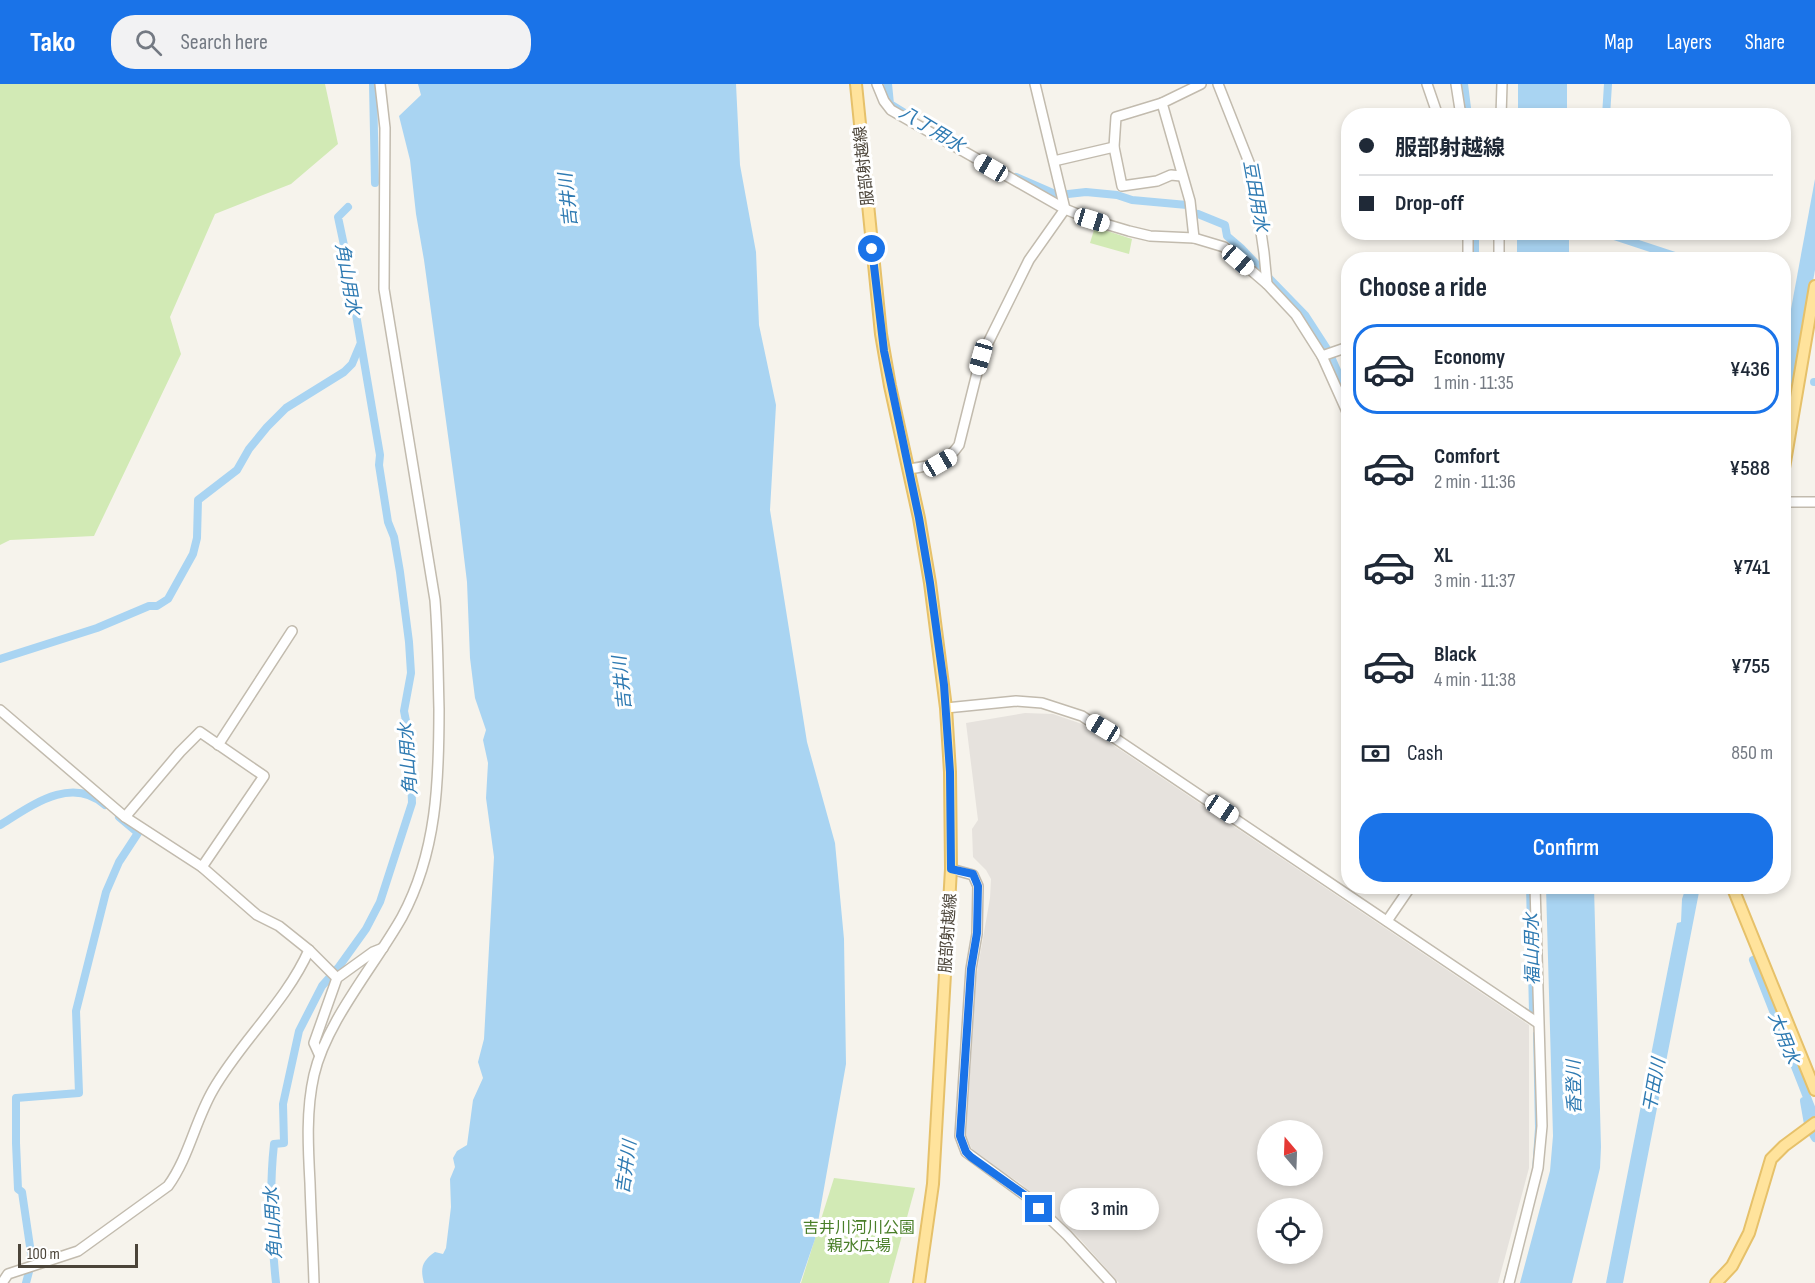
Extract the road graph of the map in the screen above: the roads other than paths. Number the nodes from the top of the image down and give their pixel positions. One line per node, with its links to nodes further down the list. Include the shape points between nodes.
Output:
1 (380, 84): 41 (street, via 385,128 384,289 435,600 439,754 436,804 420,878)
2 (856, 84): 25 (main road, 服部射越線, via 881,334)
3 (877, 84): 17 (street, via 891,110)
4 (1035, 84): 15 (street)
5 (1201, 84): 10 (street)
6 (1218, 84): 19 (street, via 1252,170)
7 (1427, 84): 11 (street)
8 (1456, 84): 12 (street)
9 (1502, 84): 13 (street)
10 (1162, 103): 14 (street, via 1116,117); 16 (street)
11 (1435, 108)
12 (1460, 108)
13 (1502, 108)
14 (1114, 147): 15 (street); 16 (street, via 1122,186)
15 (1054, 161): 17 (street)
16 (1181, 176): 18 (street, via 1190,201)
17 (1065, 209): 18 (street, via 1150,236); 25 (street, via 1029,260 981,357 959,445 952,456 940,463)
18 (1194, 238): 19 (street, via 1224,247)
19 (1267, 284): 22 (street, via 1296,315)
20 (1815, 285): 24 (main road)
21 (1341, 349): 22 (street)
22 (1322, 356): 23 (street)
23 (1341, 398)
24 (1791, 427)
25 (909, 469): 29 (main road, 服部射越線, via 930,583)
26 (1791, 502): 27 (street)
27 (1815, 502)
28 (292, 631): 31 (street)
29 (946, 708): 34 (main road, 服部射越線); 35 (street, via 1042,703 1082,716)
30 (0, 710): 32 (street)
31 (218, 745): 32 (street, via 200,732); 33 (street, via 264,776)
32 (125, 818): 33 (street)
33 (202, 867): 42 (street, via 257,915 279,926)
34 (951, 869): 50 (main road, 服部射越線, via 933,1184); 51 (street, via 973,874 978,886 962,1145 971,1157 1026,1196)
35 (1341, 890)
36 (1347, 894): 40 (street)
37 (1406, 894): 40 (street)
38 (1535, 894): 44 (street)
39 (1735, 894): 46 (main road)
40 (1387, 921): 44 (street)
41 (384, 948): 43 (street); 45 (street)
42 (309, 950): 43 (street); 48 (street, via 300,971 213,1090 178,1172 168,1186 78,1251 8,1274)
43 (337, 978): 45 (street, via 314,1043)
44 (1538, 1023): 52 (street, via 1542,1126 1538,1168)
45 (320, 1054): 49 (street, via 309,1098)
46 (1815, 1090)
47 (1815, 1123): 53 (main road, via 1771,1159 1749,1233 1732,1266)
48 (2, 1283)
49 (314, 1283)
50 (919, 1283)
51 (1111, 1283)
52 (1509, 1283)
53 (1716, 1283)

